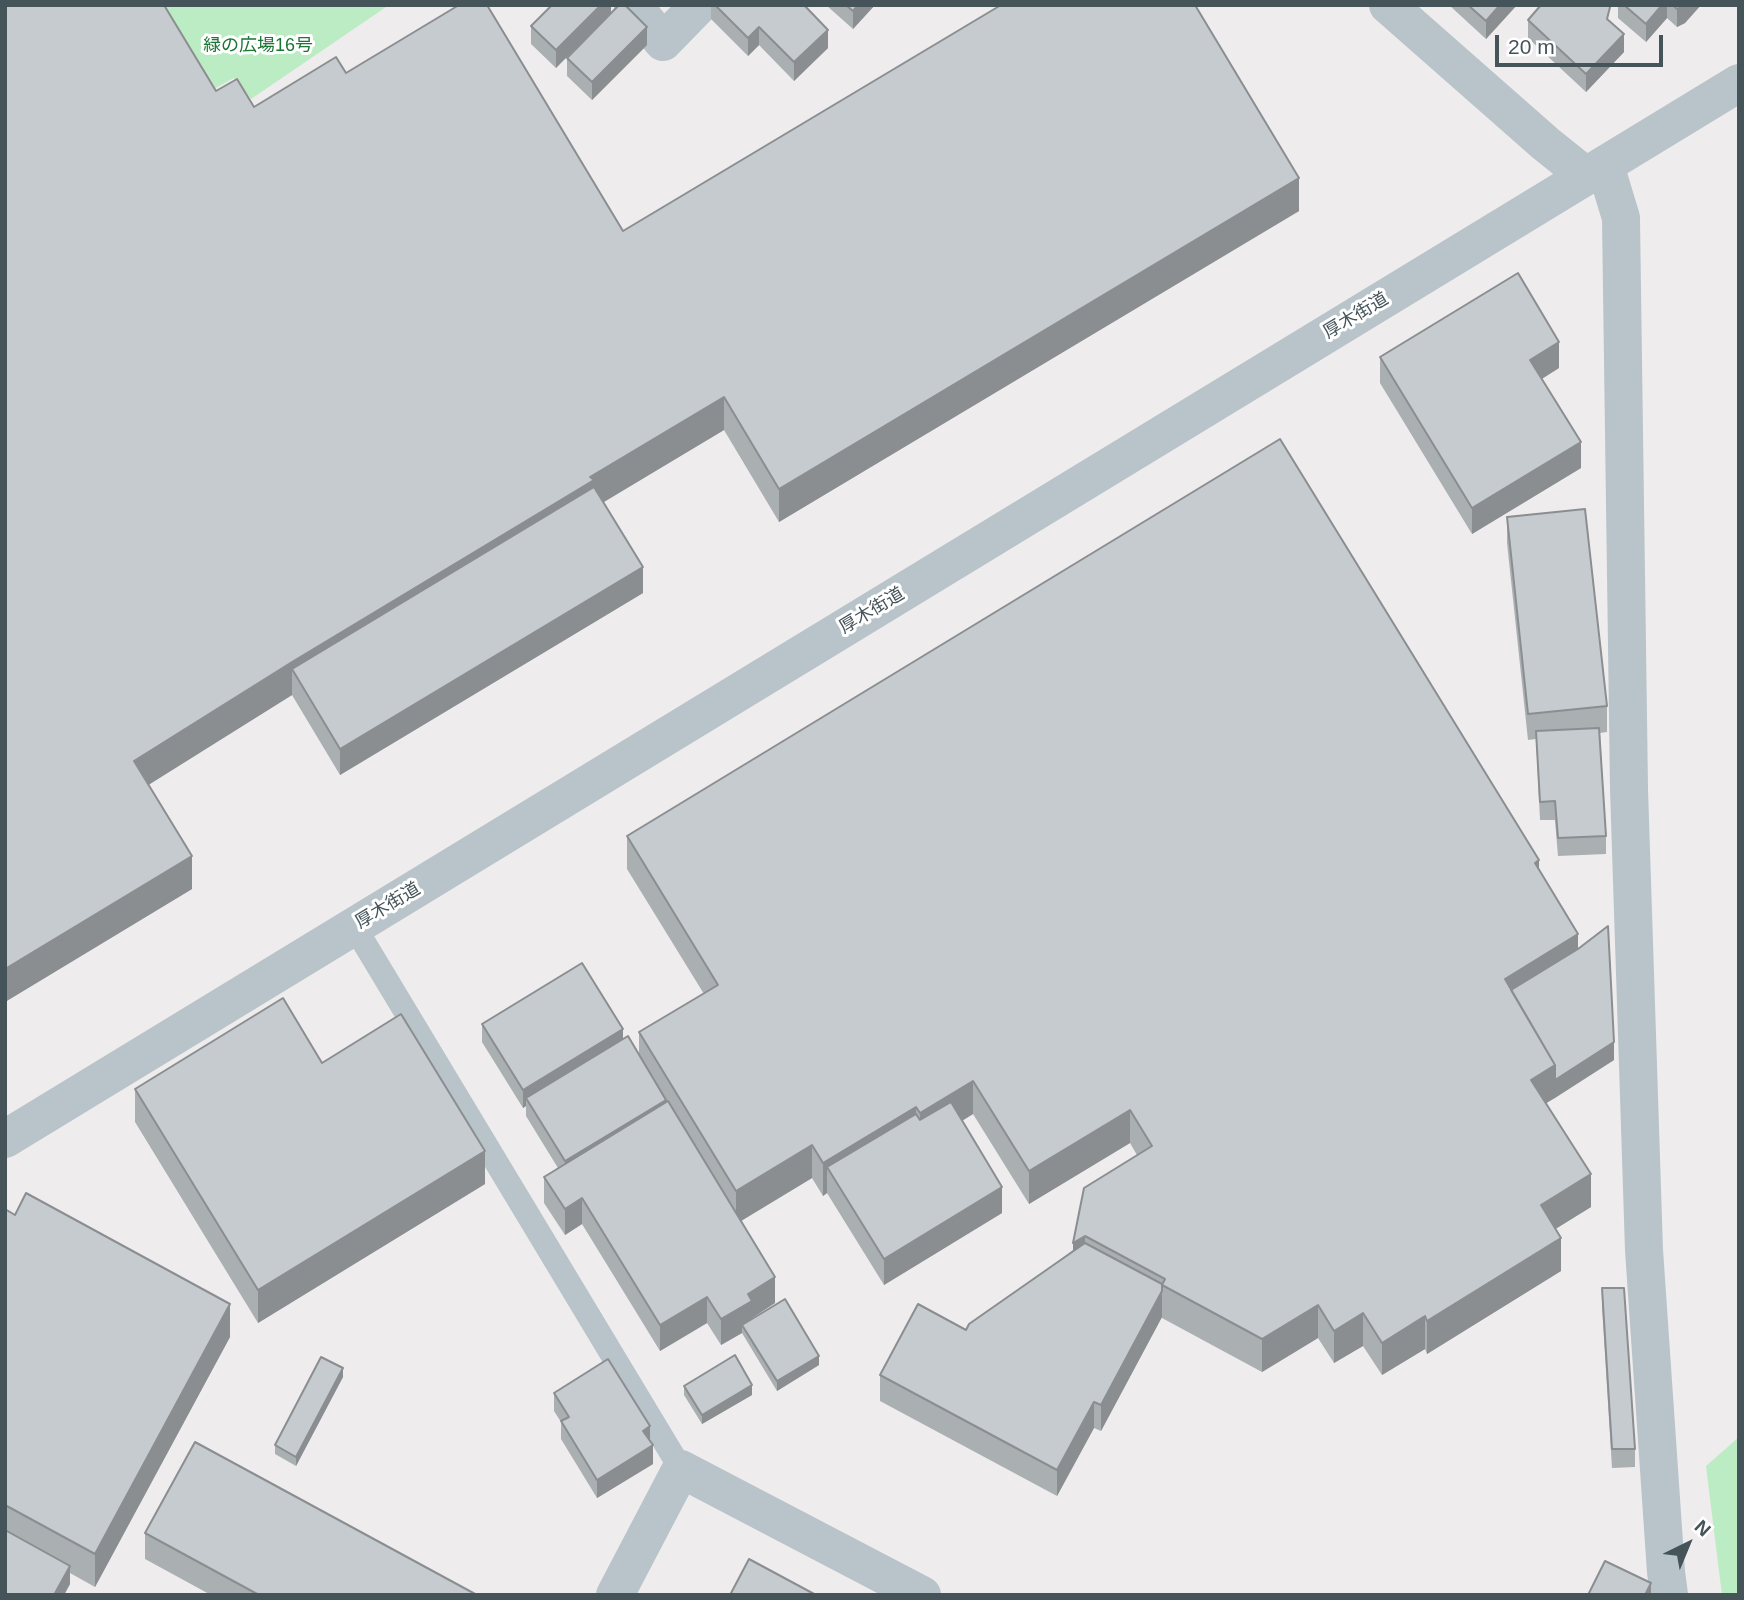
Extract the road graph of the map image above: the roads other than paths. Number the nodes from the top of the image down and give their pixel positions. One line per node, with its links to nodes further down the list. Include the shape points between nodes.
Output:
1 (633, 5): 2 (street, via 663,42)
2 (699, 5)
3 (1388, 5): 5 (street, via 1546,144)
4 (1739, 83): 5 (street, 厚木街道)
5 (1596, 171): 6 (street, 厚木街道); 11 (street, via 1621,218 1629,775 1644,1250)
6 (354, 926): 7 (street, 厚木街道); 8 (lane)
7 (5, 1139)
8 (681, 1469): 9 (street); 10 (street)
9 (615, 1595)
10 (922, 1595)
11 (1669, 1595)

